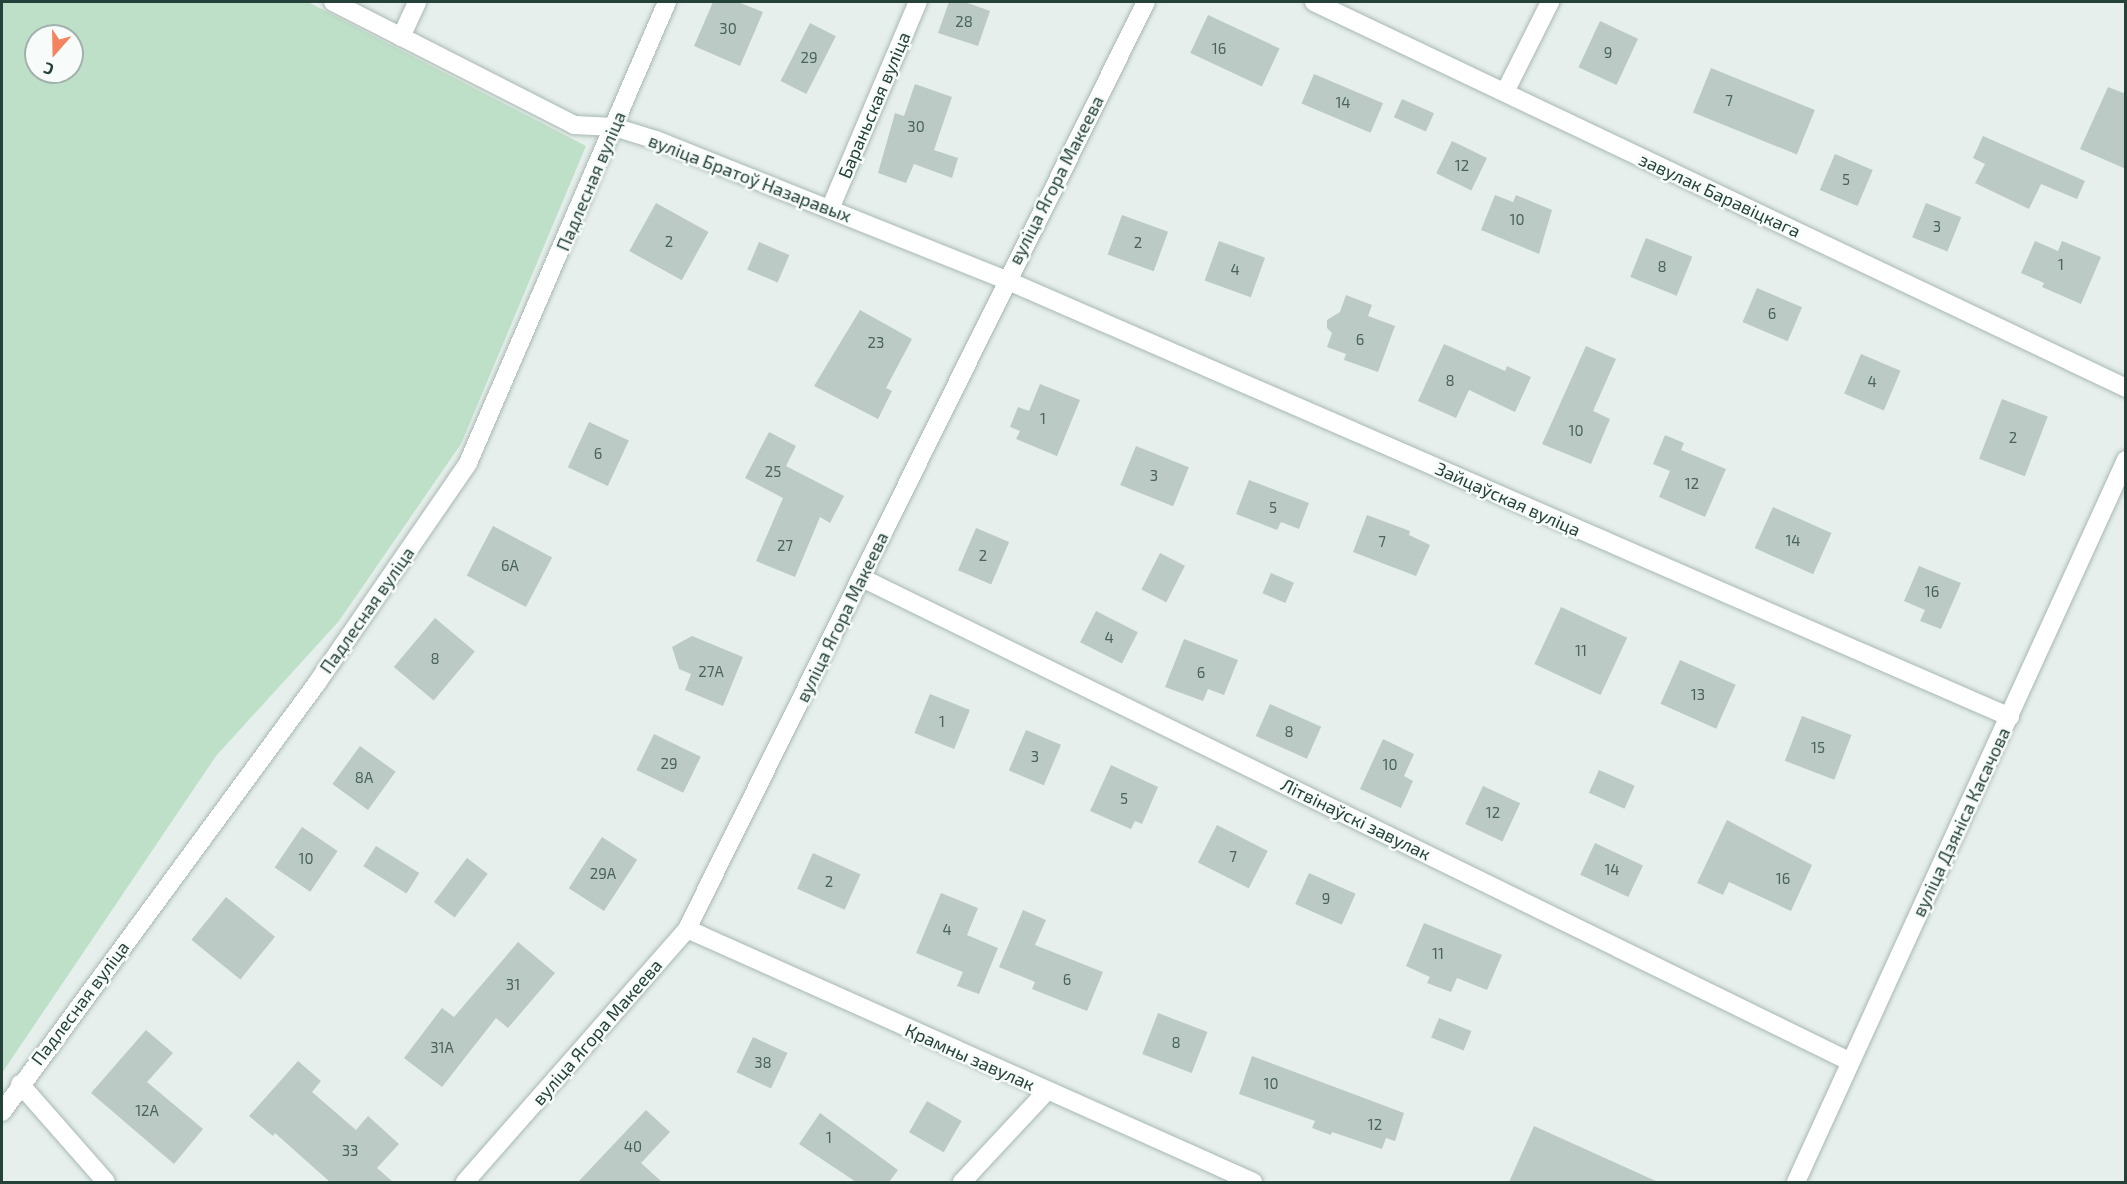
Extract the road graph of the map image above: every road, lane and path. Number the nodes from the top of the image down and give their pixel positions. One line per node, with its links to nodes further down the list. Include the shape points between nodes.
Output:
1 (333, 2): 8 (street, вуліца Братоў Назаравых)
2 (417, 2): 8 (street)
3 (667, 2): 10 (street, Падлесная вуліца)
4 (918, 2): 11 (street, Бараньская вуліца)
5 (1146, 2): 12 (street, вуліца Ягора Макеева)
6 (1314, 2): 9 (street, завулак Баравіцкага)
7 (1550, 2): 9 (street)
8 (400, 37): 10 (street, вуліца Братоў Назаравых, via 574,125)
9 (1505, 92): 13 (street, завулак Баравіцкага)
10 (614, 127): 11 (street, вуліца Братоў Назаравых); 19 (street, Падлесная вуліца, via 468,463 317,683)
11 (830, 209): 12 (street, вуліца Братоў Назаравых)
12 (1006, 280): 15 (street, вуліца Ягора Макеева); 16 (street, Зайцаўская вуліца)
13 (2126, 388)
14 (2126, 460): 16 (street, вуліца Дзяніса Касачова)
15 (862, 578): 17 (street, вуліца Ягора Макеева); 18 (street, Літвінаўскі завулак)
16 (2010, 717): 18 (street, вуліца Дзяніса Касачова)
17 (687, 929): 20 (street, Крамны завулак); 23 (street, вуліца Ягора Макеева)
18 (1850, 1061): 26 (street, вуліца Дзяніса Касачова)
19 (20, 1084): 21 (street, Падлесная вуліца); 22 (street)
20 (1047, 1091): 24 (street); 25 (street, Крамны завулак)
21 (2, 1112)
22 (106, 1182)
23 (465, 1182)
24 (962, 1182)
25 (1253, 1182)
26 (1796, 1182)

